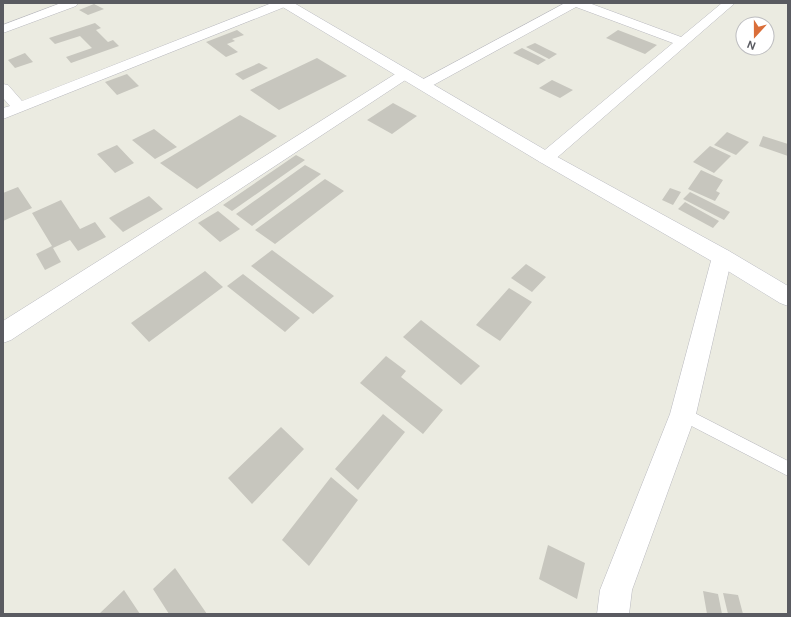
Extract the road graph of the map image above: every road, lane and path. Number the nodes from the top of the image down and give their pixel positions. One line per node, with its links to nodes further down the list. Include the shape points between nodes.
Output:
1 (72, 3): 6 (street)
2 (284, 3): 8 (street); 11 (street)
3 (574, 3): 9 (street)
4 (578, 3): 7 (street)
5 (729, 3): 7 (street)
6 (3, 29)
7 (682, 42): 13 (street)
8 (405, 74): 9 (street); 16 (street)
9 (423, 85): 13 (street)
10 (3, 88): 11 (street)
11 (19, 107): 12 (street)
12 (3, 114)
13 (546, 158): 14 (street)
14 (722, 256): 15 (street); 17 (street)
15 (788, 297)
16 (3, 333)
17 (683, 414): 18 (lane); 19 (street, via 616,590)
18 (788, 469)
19 (614, 614)

